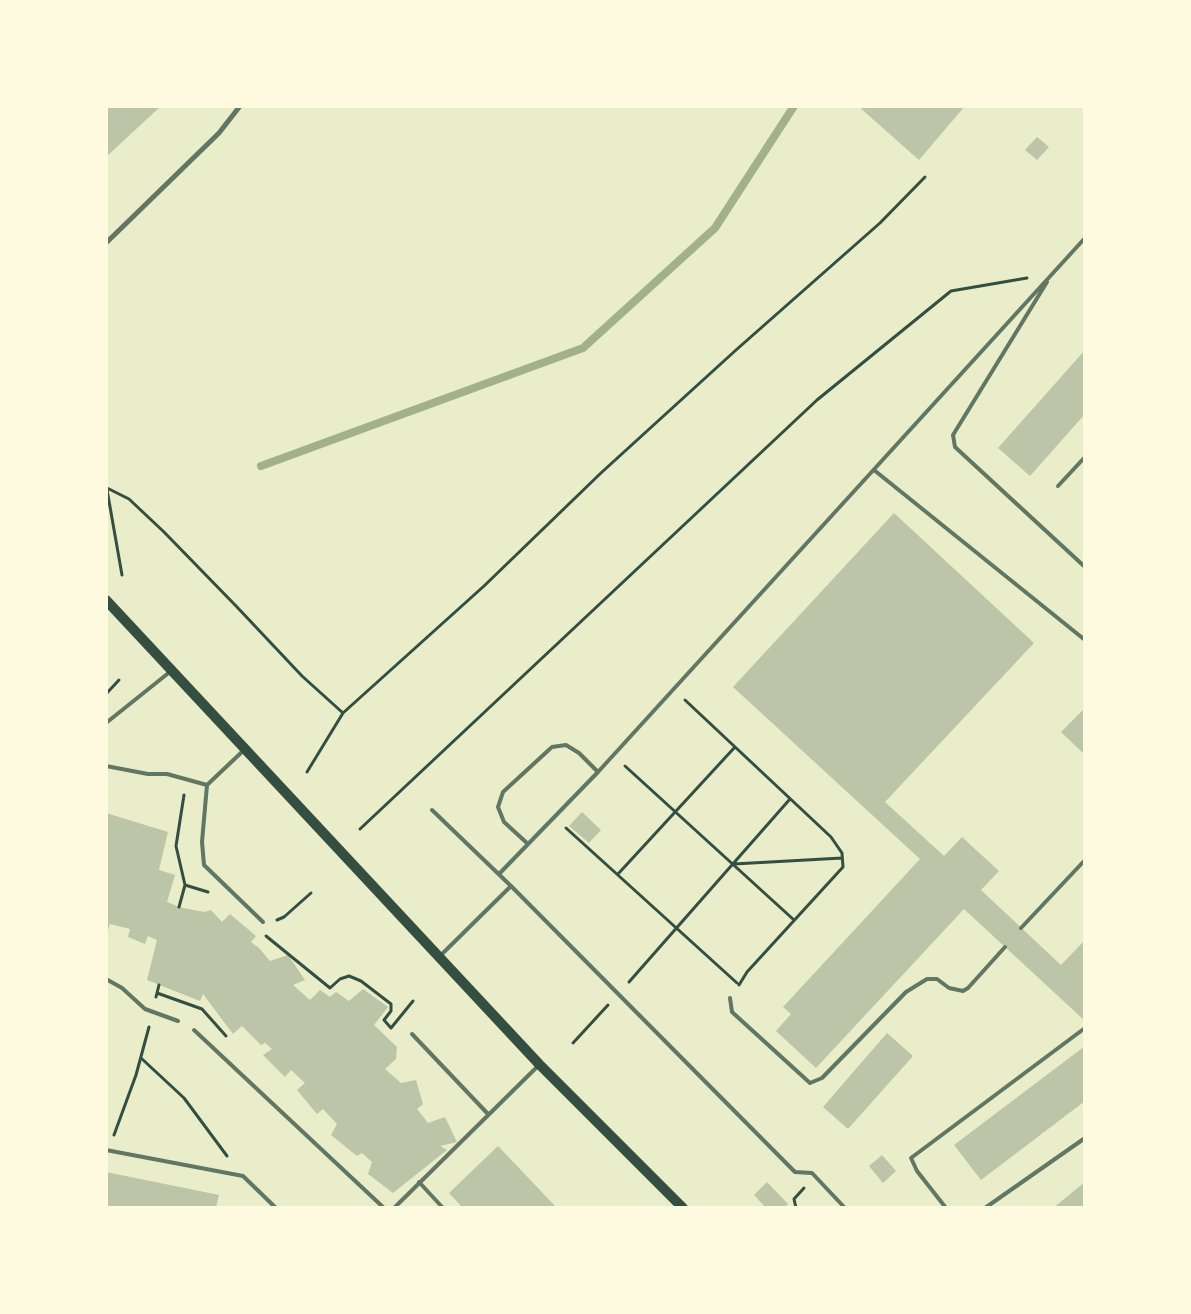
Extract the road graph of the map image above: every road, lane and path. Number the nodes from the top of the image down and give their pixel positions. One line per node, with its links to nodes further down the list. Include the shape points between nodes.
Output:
1 (240, 106): 4 (street, via 219,134)
2 (925, 178): 19 (path, via 880,223 623,453 484,586)
3 (1085, 238): 5 (lane)
4 (106, 244)
5 (1052, 273): 7 (lane); 11 (lane, via 953,435 955,447); 33 (path, via 951,291 817,400)
6 (1085, 457): 9 (lane)
7 (874, 470): 14 (lane); 17 (lane)
8 (106, 484): 10 (path)
9 (1058, 486)
10 (107, 488): 12 (path); 19 (path, via 129,499 164,532 302,676)
11 (1085, 567)
12 (122, 575)
13 (106, 600): 15 (main road)
14 (1085, 640)
15 (172, 670): 20 (lane); 22 (main road)
16 (119, 680): 18 (path)
17 (674, 689): 21 (path); 23 (lane)
18 (106, 694)
19 (343, 713): 25 (path)
20 (106, 723)
21 (735, 747): 29 (path); 31 (path)
22 (245, 748): 27 (lane); 49 (main road)
23 (613, 755): 26 (lane); 31 (path)
24 (106, 766): 27 (lane, via 166,774)
25 (307, 772)
26 (598, 772): 32 (lane); 34 (lane, via 579,753 566,746 552,747 503,792 498,807 504,822)
27 (207, 786): 44 (lane, via 202,842 204,865)
28 (183, 799): 42 (path, via 176,846 185,885)
29 (790, 799): 35 (path, via 830,837); 37 (path)
30 (432, 810): 38 (lane)
31 (676, 812): 37 (path); 39 (path)
32 (554, 817): 34 (lane); 39 (path)
33 (360, 829)
34 (528, 844): 38 (lane)
35 (842, 858): 37 (path); 43 (path, via 843,867)
36 (1085, 860): 46 (lane)
37 (733, 864): 43 (path); 45 (path)
38 (500, 874): 40 (lane)
39 (618, 874): 45 (path)
40 (511, 886): 49 (lane); 53 (lane)
41 (311, 893): 44 (path, via 284,917)
42 (179, 907)
43 (794, 920): 51 (path)
44 (263, 922)
45 (677, 928): 51 (path); 53 (path)
46 (1022, 928)
47 (264, 934): 55 (path, via 330,988 349,976 361,981 391,1004 391,1011 384,1020 391,1028)
48 (1005, 947): 54 (lane, via 963,991 949,988 937,979 927,979 906,992 822,1078 810,1083 732,1012)
49 (440, 956): 64 (main road)
50 (106, 979): 56 (lane, via 122,988 145,1009)
51 (739, 984): 54 (path)
52 (157, 993): 61 (path, via 202,1009)
53 (618, 994): 62 (path); 69 (lane, via 795,1172 812,1173)
54 (730, 998)
55 (413, 1001)
56 (178, 1020)
57 (1085, 1028): 78 (lane, via 910,1158)
58 (194, 1030): 72 (lane)
59 (412, 1034): 65 (lane)
60 (146, 1037): 63 (path)
61 (230, 1040)
62 (573, 1043)
63 (141, 1057): 67 (path); 68 (path, via 184,1098)
64 (539, 1064): 65 (lane); 75 (main road)
65 (488, 1114): 70 (lane)
66 (1085, 1138): 79 (lane)
67 (107, 1150): 68 (lane)
68 (243, 1176): 71 (lane)
69 (817, 1179): 76 (path, via 797,1193 794,1199); 77 (lane)
70 (420, 1182): 73 (lane); 74 (lane)
71 (276, 1208)
72 (384, 1208)
73 (394, 1208)
74 (444, 1208)
75 (683, 1208)
76 (796, 1208)
77 (845, 1208)
78 (946, 1208)
79 (985, 1208)

